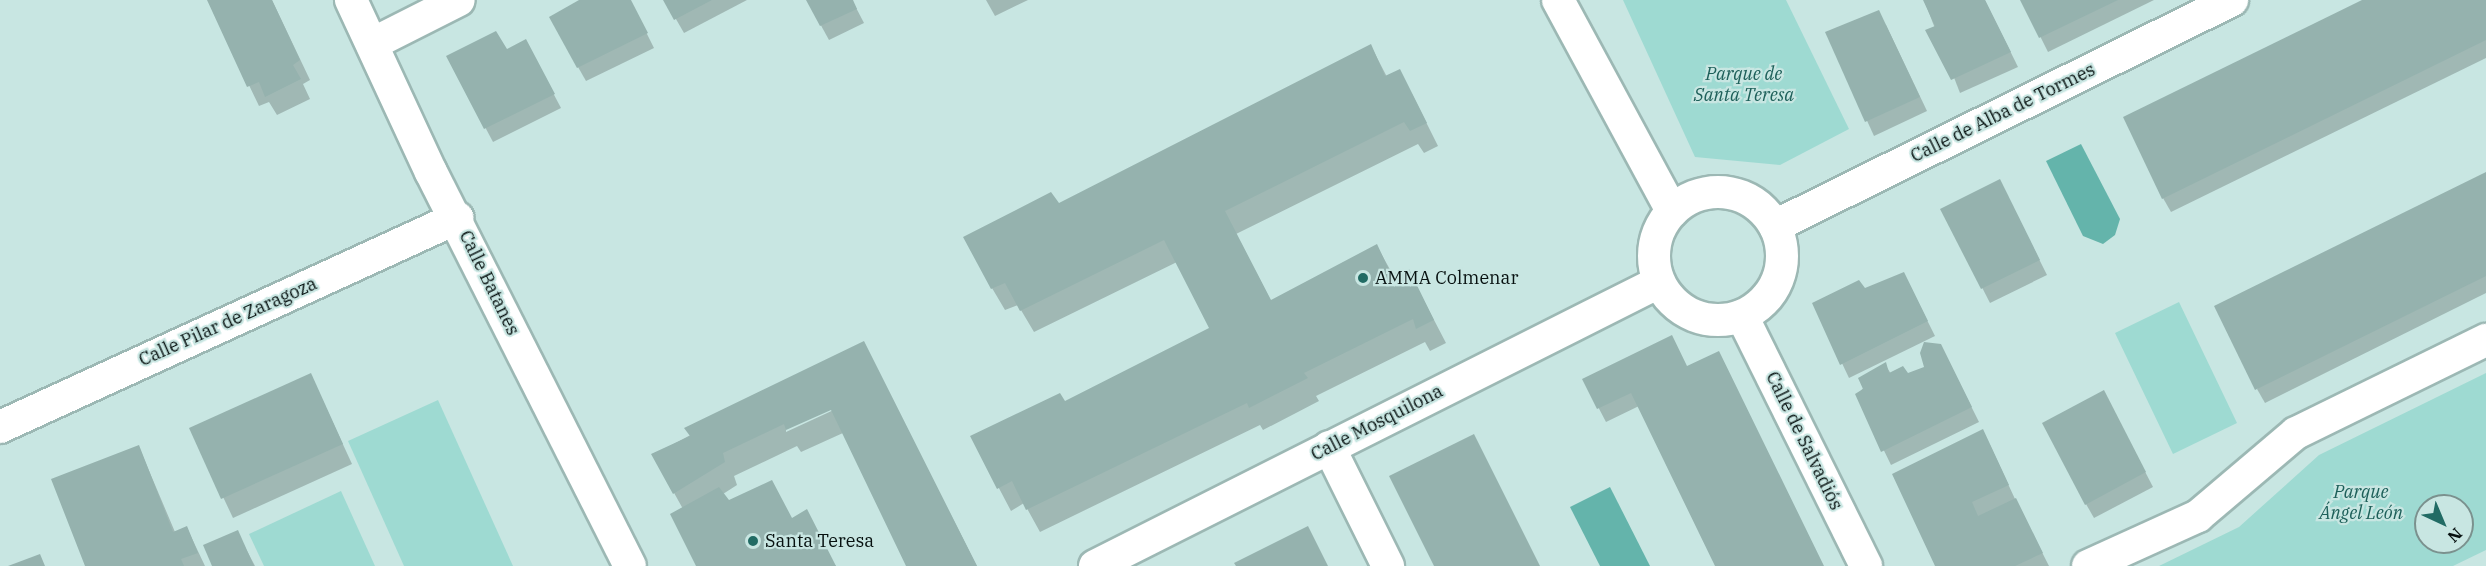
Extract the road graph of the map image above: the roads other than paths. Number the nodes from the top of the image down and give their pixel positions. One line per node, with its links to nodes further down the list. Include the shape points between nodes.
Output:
1 (351, 0): 5 (street, Calle Batanes)
2 (459, 0): 5 (street)
3 (1558, 0): 6 (street)
4 (2232, 0): 8 (street, Calle de Alba de Tormes)
5 (372, 44): 7 (street, Calle Batanes)
6 (1672, 211): 8 (street, via 1688,199 1727,192 1755,204); 9 (street, via 1654,244)
7 (457, 218): 12 (street, Calle Pilar de Zaragoza); 14 (street, Calle Batanes)
8 (1775, 226): 10 (street, via 1781,268 1774,288)
9 (1659, 282): 10 (street, via 1684,311 1702,318); 13 (street, Calle Mosquilona)
10 (1742, 316): 17 (street, Calle de Salvadiós)
11 (2486, 340): 18 (street, via 2296,433 2198,516)
12 (0, 427)
13 (1329, 447): 15 (street, Calle Mosquilona); 16 (street)
14 (630, 566)
15 (1095, 566)
16 (1388, 566)
17 (1866, 566)
18 (2088, 566)

